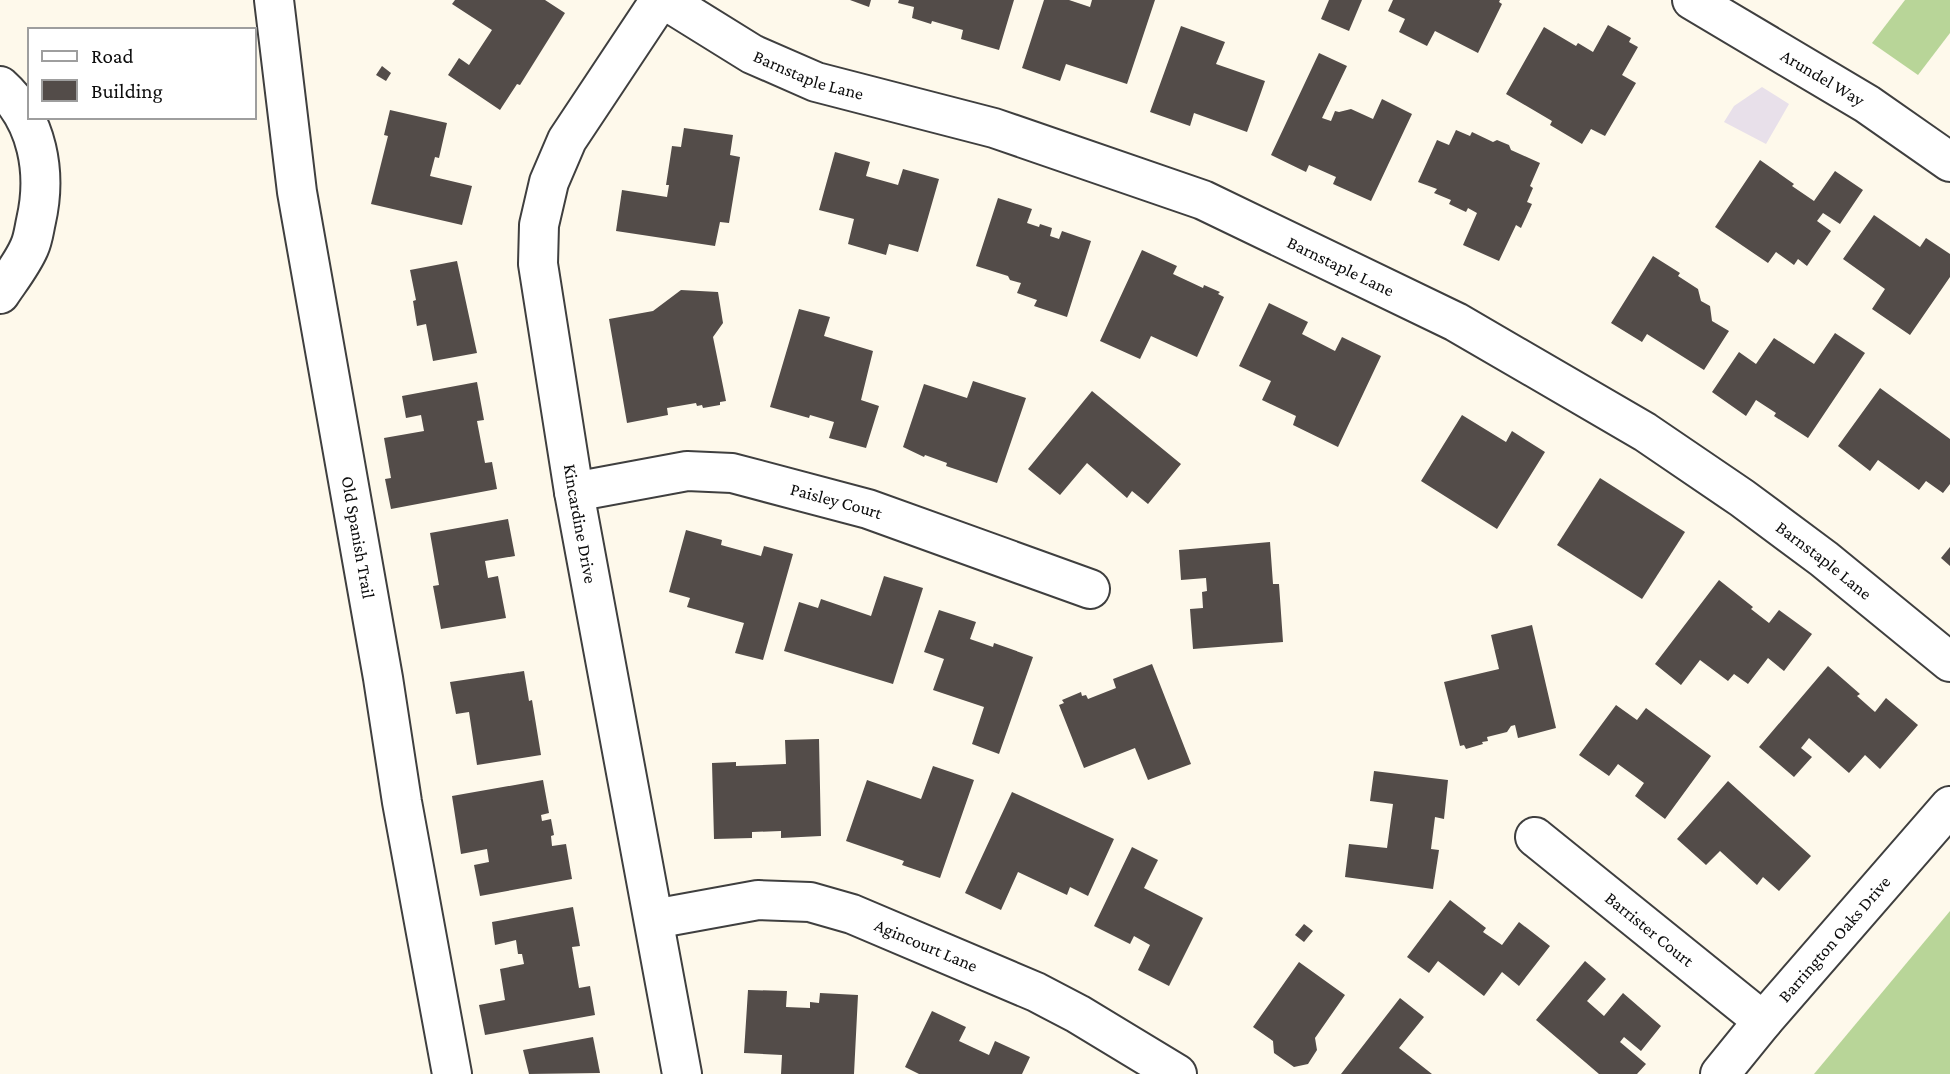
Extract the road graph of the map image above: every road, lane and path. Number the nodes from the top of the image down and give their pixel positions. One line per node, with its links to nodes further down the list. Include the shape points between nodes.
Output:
1 (274, 0): 14 (street, Old Spanish Trail, via 297,192)
2 (663, 0): 7 (street, Kincardine Drive, via 567,140 549,182 539,225 538,264); 9 (street, Barnstaple Lane, via 752,54 816,82 994,128 1203,200 1456,322 1645,432 1742,498)
3 (1692, 0): 5 (street, Arundel Way, via 1867,104)
4 (0, 86): 6 (street, via 15,99 30,129 42,185 30,246)
5 (1950, 162)
6 (0, 294)
7 (574, 492): 8 (street, Paisley Court, via 687,471 732,473 868,509); 12 (street, Kincardine Drive)
8 (1090, 589)
9 (1950, 662)
10 (1950, 806): 13 (street, Barrington Oaks Drive)
11 (1535, 837): 13 (street, Barrister Court)
12 (654, 919): 15 (street, Kincardine Drive); 16 (street, Agincourt Lane, via 758,900 810,902 852,914 1036,992)
13 (1763, 1021): 17 (street, Barrington Oaks Drive)
14 (452, 1074)
15 (682, 1074)
16 (1177, 1074)
17 (1720, 1074)

